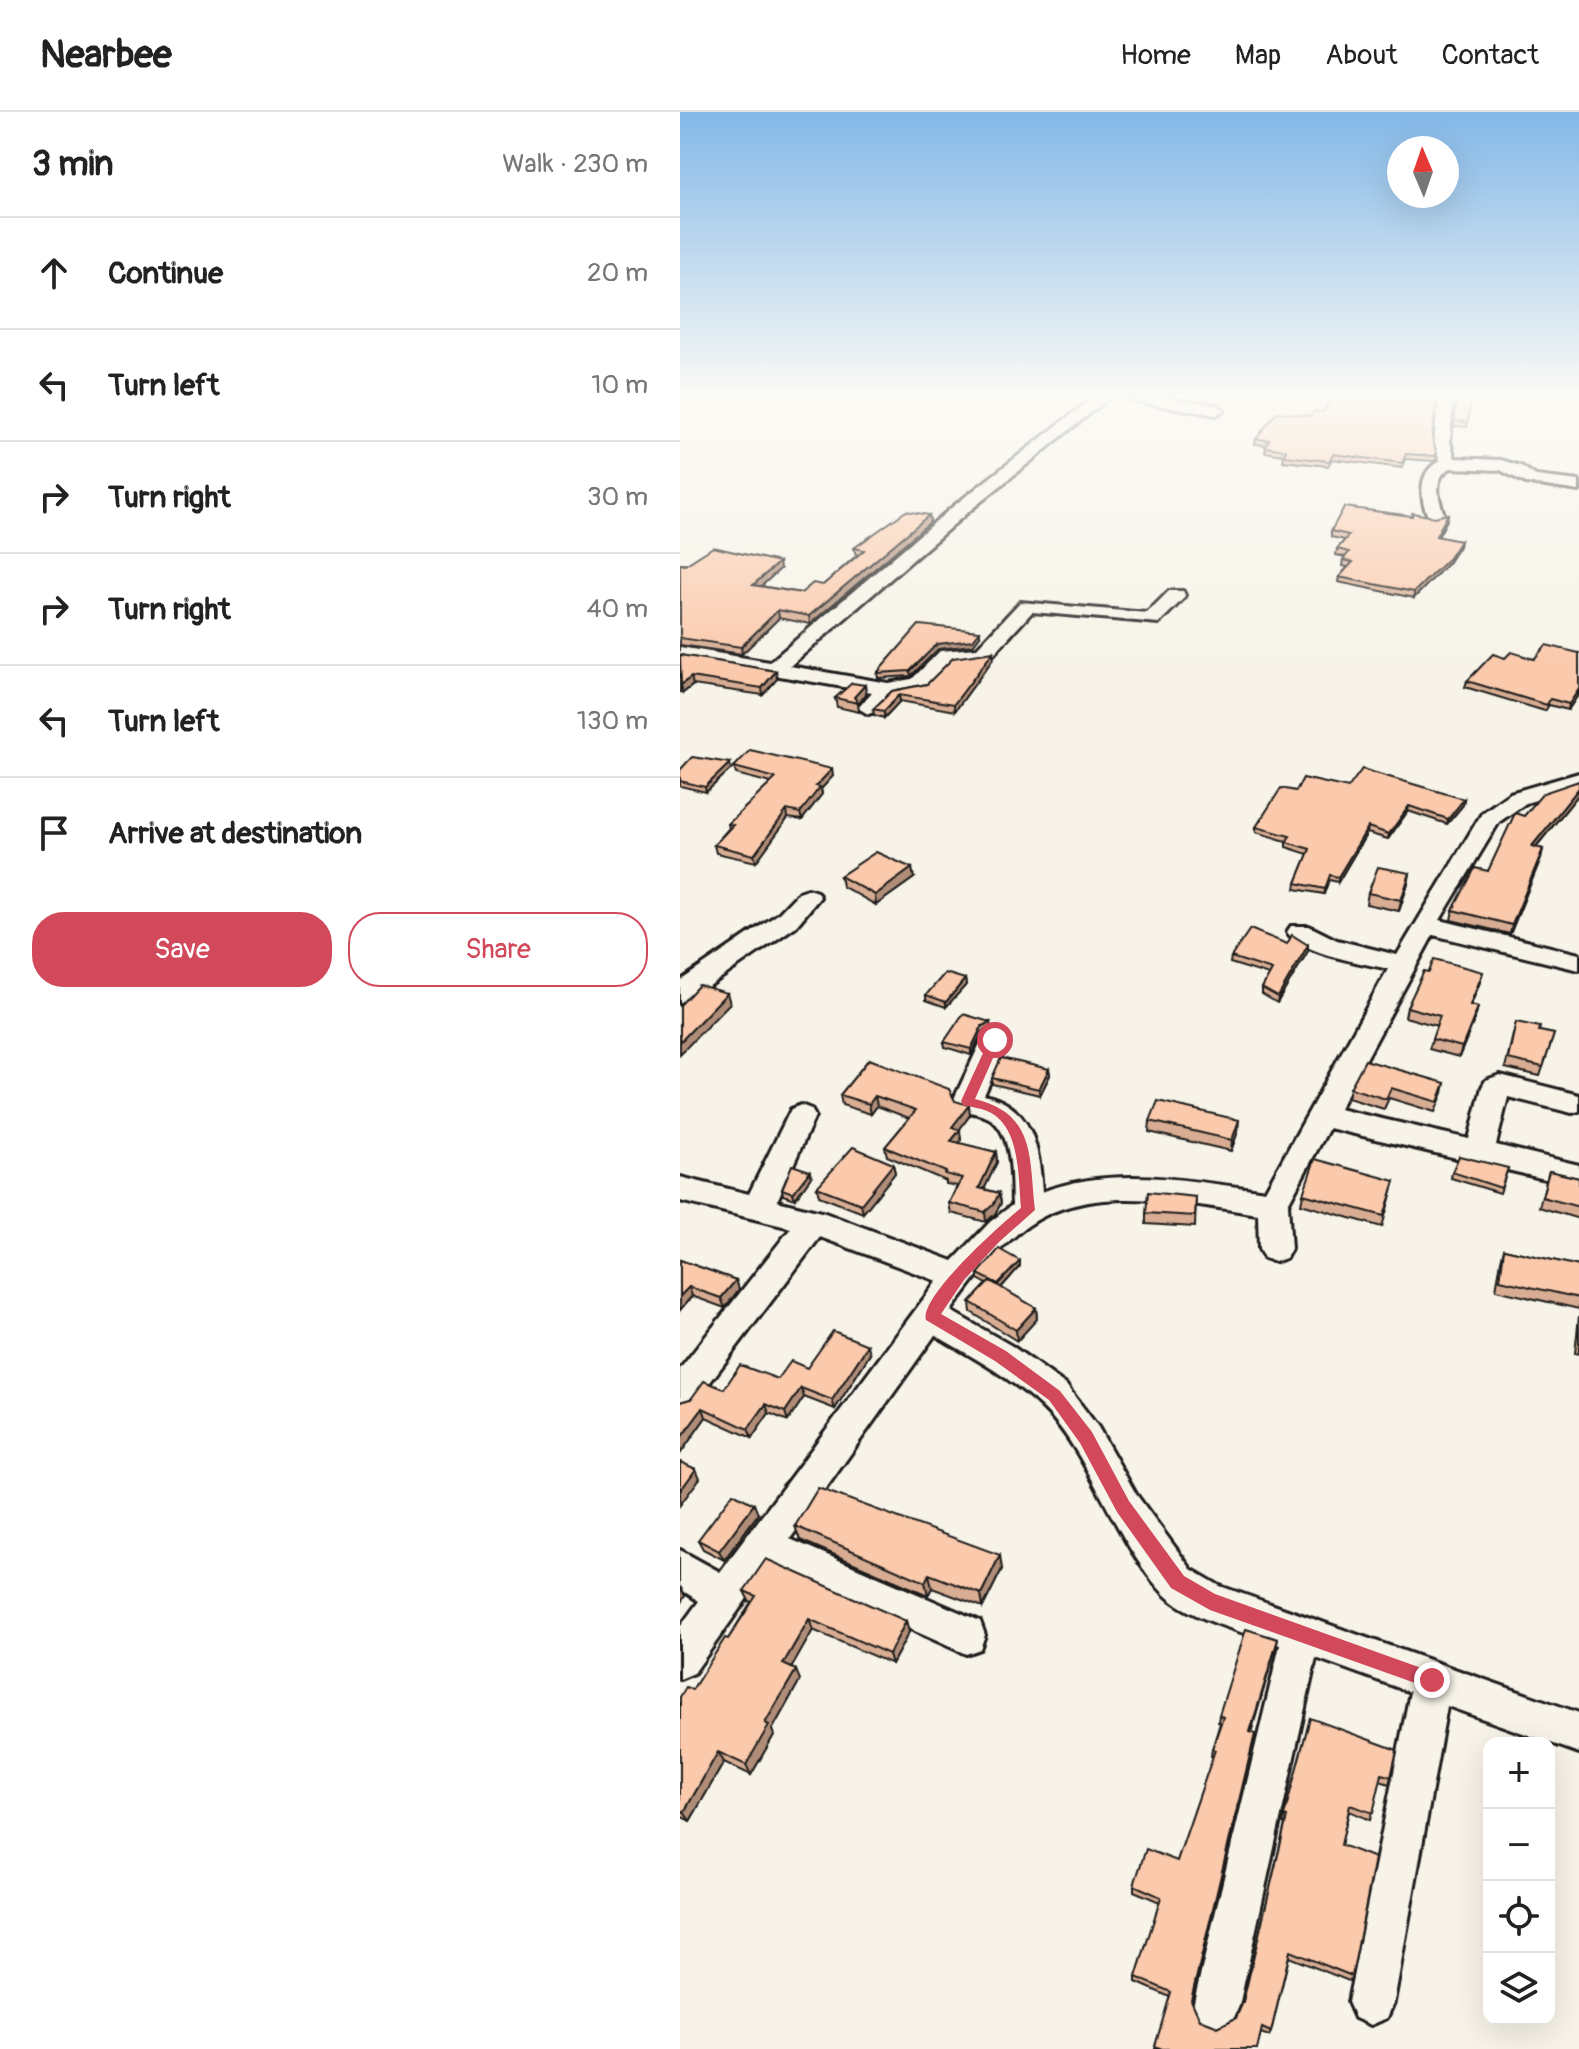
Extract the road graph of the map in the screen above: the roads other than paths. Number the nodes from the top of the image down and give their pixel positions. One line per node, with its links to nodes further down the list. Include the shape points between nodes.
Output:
1 (988, 487): 6 (street)
2 (1430, 487): 3 (street)
3 (1435, 514)
4 (1176, 595): 7 (street, via 1152,619 1027,606 983,654 947,655 919,684)
5 (680, 653): 6 (street)
6 (773, 670): 7 (street)
7 (884, 690): 8 (street)
8 (868, 708)
9 (1579, 780): 11 (street, via 1518,798 1490,818)
10 (808, 897): 15 (street, via 787,920)
11 (1426, 925): 13 (street); 14 (street)
12 (1300, 932): 14 (street, via 1329,946)
13 (1579, 962)
14 (1404, 965): 19 (street)
15 (680, 994)
16 (995, 1040): 25 (street, via 967,1101 994,1108 1010,1121 1021,1147)
17 (1572, 1103): 20 (street, via 1496,1087)
18 (801, 1116): 24 (street)
19 (1323, 1116): 20 (street); 23 (street)
20 (1480, 1153): 21 (street)
21 (1579, 1176)
22 (680, 1189): 24 (street)
23 (1273, 1204): 25 (street, via 1173,1191 1105,1189); 27 (street)
24 (760, 1208): 26 (street)
25 (1028, 1210): 28 (street)
26 (814, 1222): 28 (street); 30 (street)
27 (1275, 1249)
28 (959, 1276): 29 (street)
29 (931, 1316): 31 (street); 34 (street, via 1000,1356 1054,1396 1178,1582 1210,1601)
30 (680, 1395)
31 (765, 1546): 33 (street); 35 (street)
32 (680, 1568): 33 (street)
33 (726, 1597): 36 (street)
34 (1302, 1634): 37 (street); 40 (street)
35 (966, 1635)
36 (680, 1659)
37 (1432, 1680): 38 (street); 39 (street)
38 (1579, 1733)
39 (1371, 2002)
40 (1216, 2006)

